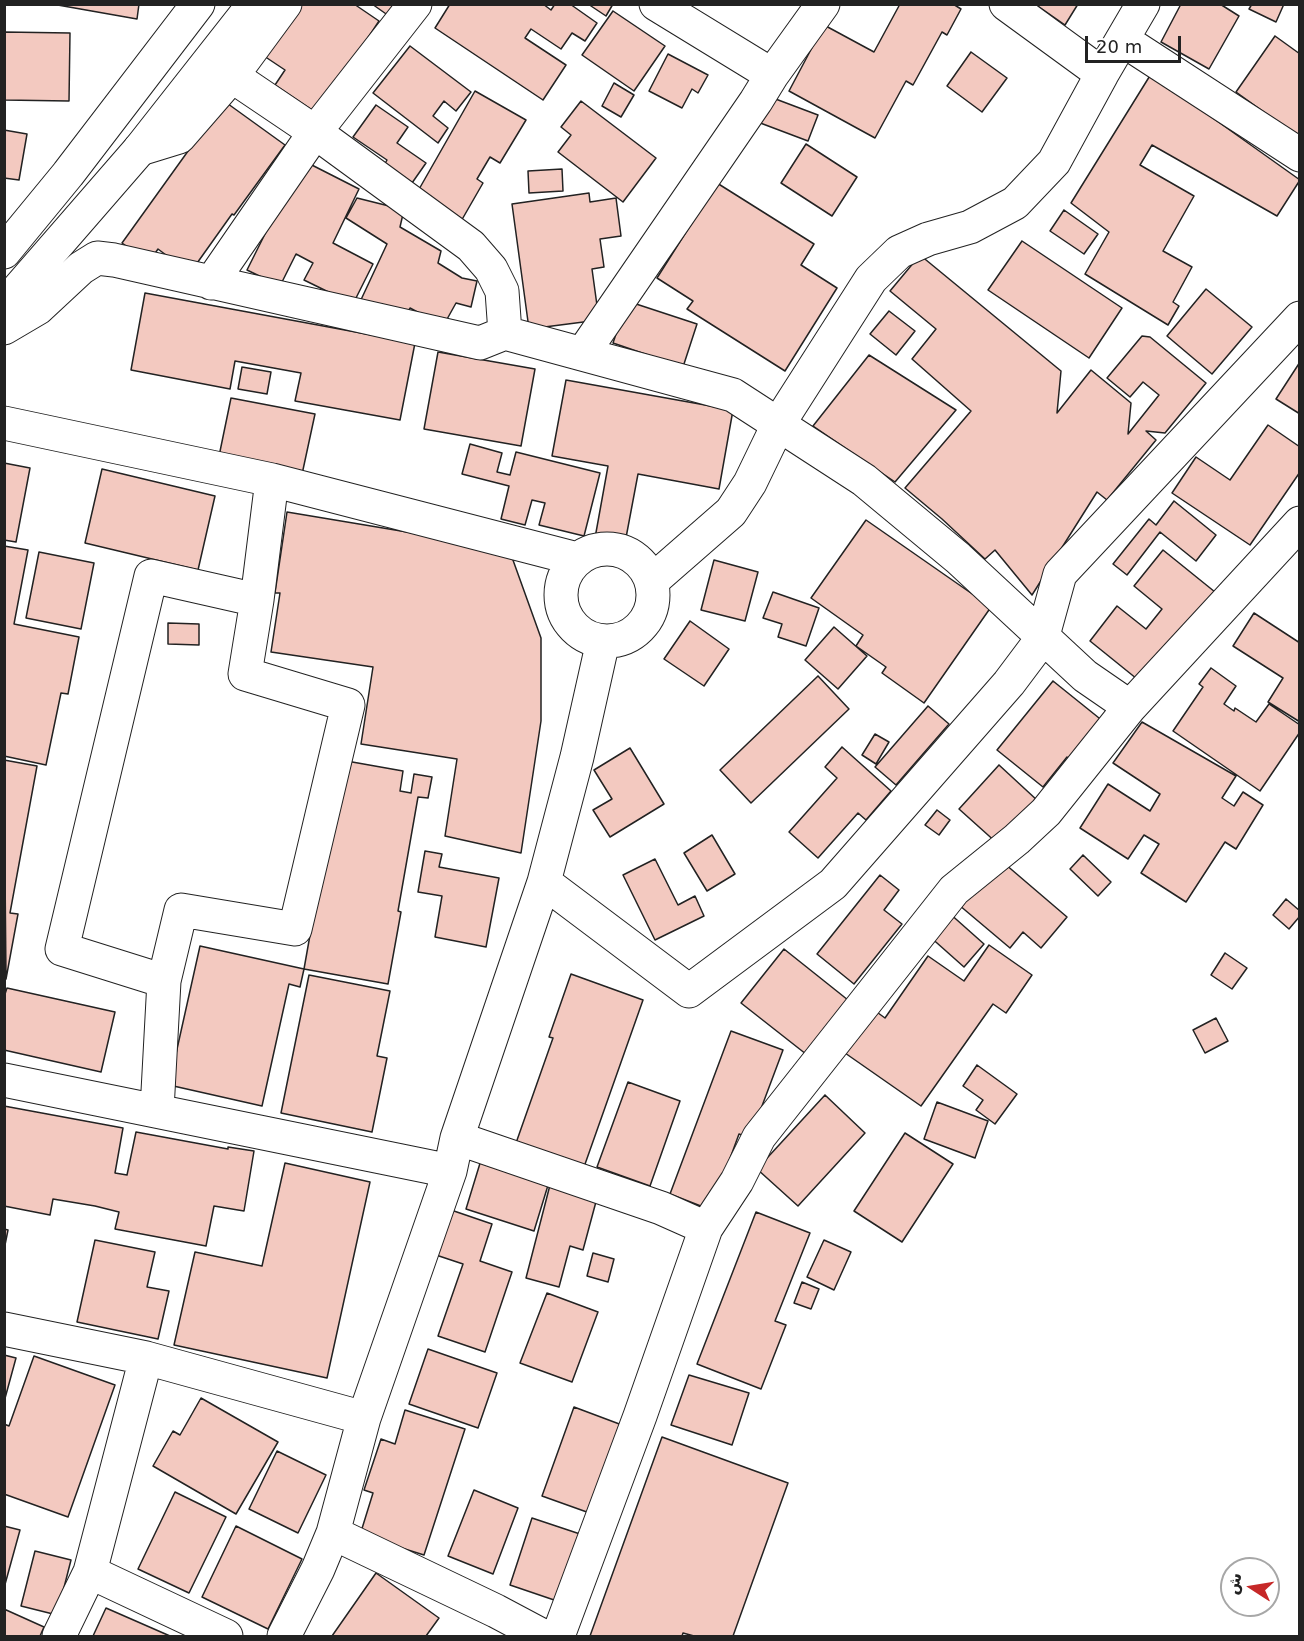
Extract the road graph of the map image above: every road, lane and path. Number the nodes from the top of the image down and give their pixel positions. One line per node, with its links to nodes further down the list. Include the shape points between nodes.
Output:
1 (198, 4): 16 (street)
2 (254, 4): 14 (street)
3 (285, 4): 12 (street)
4 (415, 4): 13 (street)
5 (656, 4): 11 (street)
6 (822, 4): 11 (street)
7 (1006, 4): 10 (street)
8 (1143, 4): 9 (street)
9 (1123, 40): 10 (street); 15 (street)
10 (1102, 74): 23 (street, via 1054,162 1015,203 970,227 900,252 872,279)
11 (772, 75): 21 (street)
12 (232, 76): 13 (street); 14 (street, via 179,137)
13 (315, 132): 17 (street); 20 (street, via 471,246 491,268 502,291)
14 (140, 149): 18 (street)
15 (1299, 155)
16 (4, 252)
17 (211, 283): 18 (street, via 97,258 38,308); 20 (street, via 480,344)
18 (5, 311)
19 (1299, 318): 29 (street, via 1060,574)
20 (505, 333): 21 (street)
21 (583, 353): 23 (street, via 733,395)
22 (4, 423): 24 (street)
23 (778, 423): 27 (street, via 750,483 730,512); 29 (street, via 864,480 958,558)
24 (272, 480): 26 (street); 28 (street)
25 (1299, 523): 31 (street)
26 (577, 559): 27 (street, via 591,551 621,550 645,567); 30 (street, via 561,586 561,601 575,629)
27 (652, 581): 30 (street, via 654,596 644,624 618,640)
28 (257, 600): 33 (street, via 150,576 62,949); 33 (street, via 245,674 348,705 295,929 181,910)
29 (1042, 639): 31 (street); 32 (street, via 833,884 689,991)
30 (603, 641): 32 (street)
31 (1130, 707): 38 (street, via 1046,812 954,890 759,1137 737,1181)
32 (544, 882): 36 (street)
33 (164, 981): 35 (street)
34 (4, 1080): 35 (street)
35 (157, 1110): 37 (street)
36 (457, 1138): 37 (street); 38 (street, via 661,1208)
37 (450, 1171): 41 (street)
38 (706, 1228): 48 (street)
39 (4, 1329): 40 (street)
40 (146, 1358): 41 (street); 43 (street)
41 (364, 1418): 42 (street)
42 (333, 1533): 46 (street); 47 (street)
43 (90, 1572): 44 (street); 45 (street)
44 (59, 1636)
45 (226, 1636)
46 (284, 1636)
47 (543, 1636)
48 (558, 1636)

